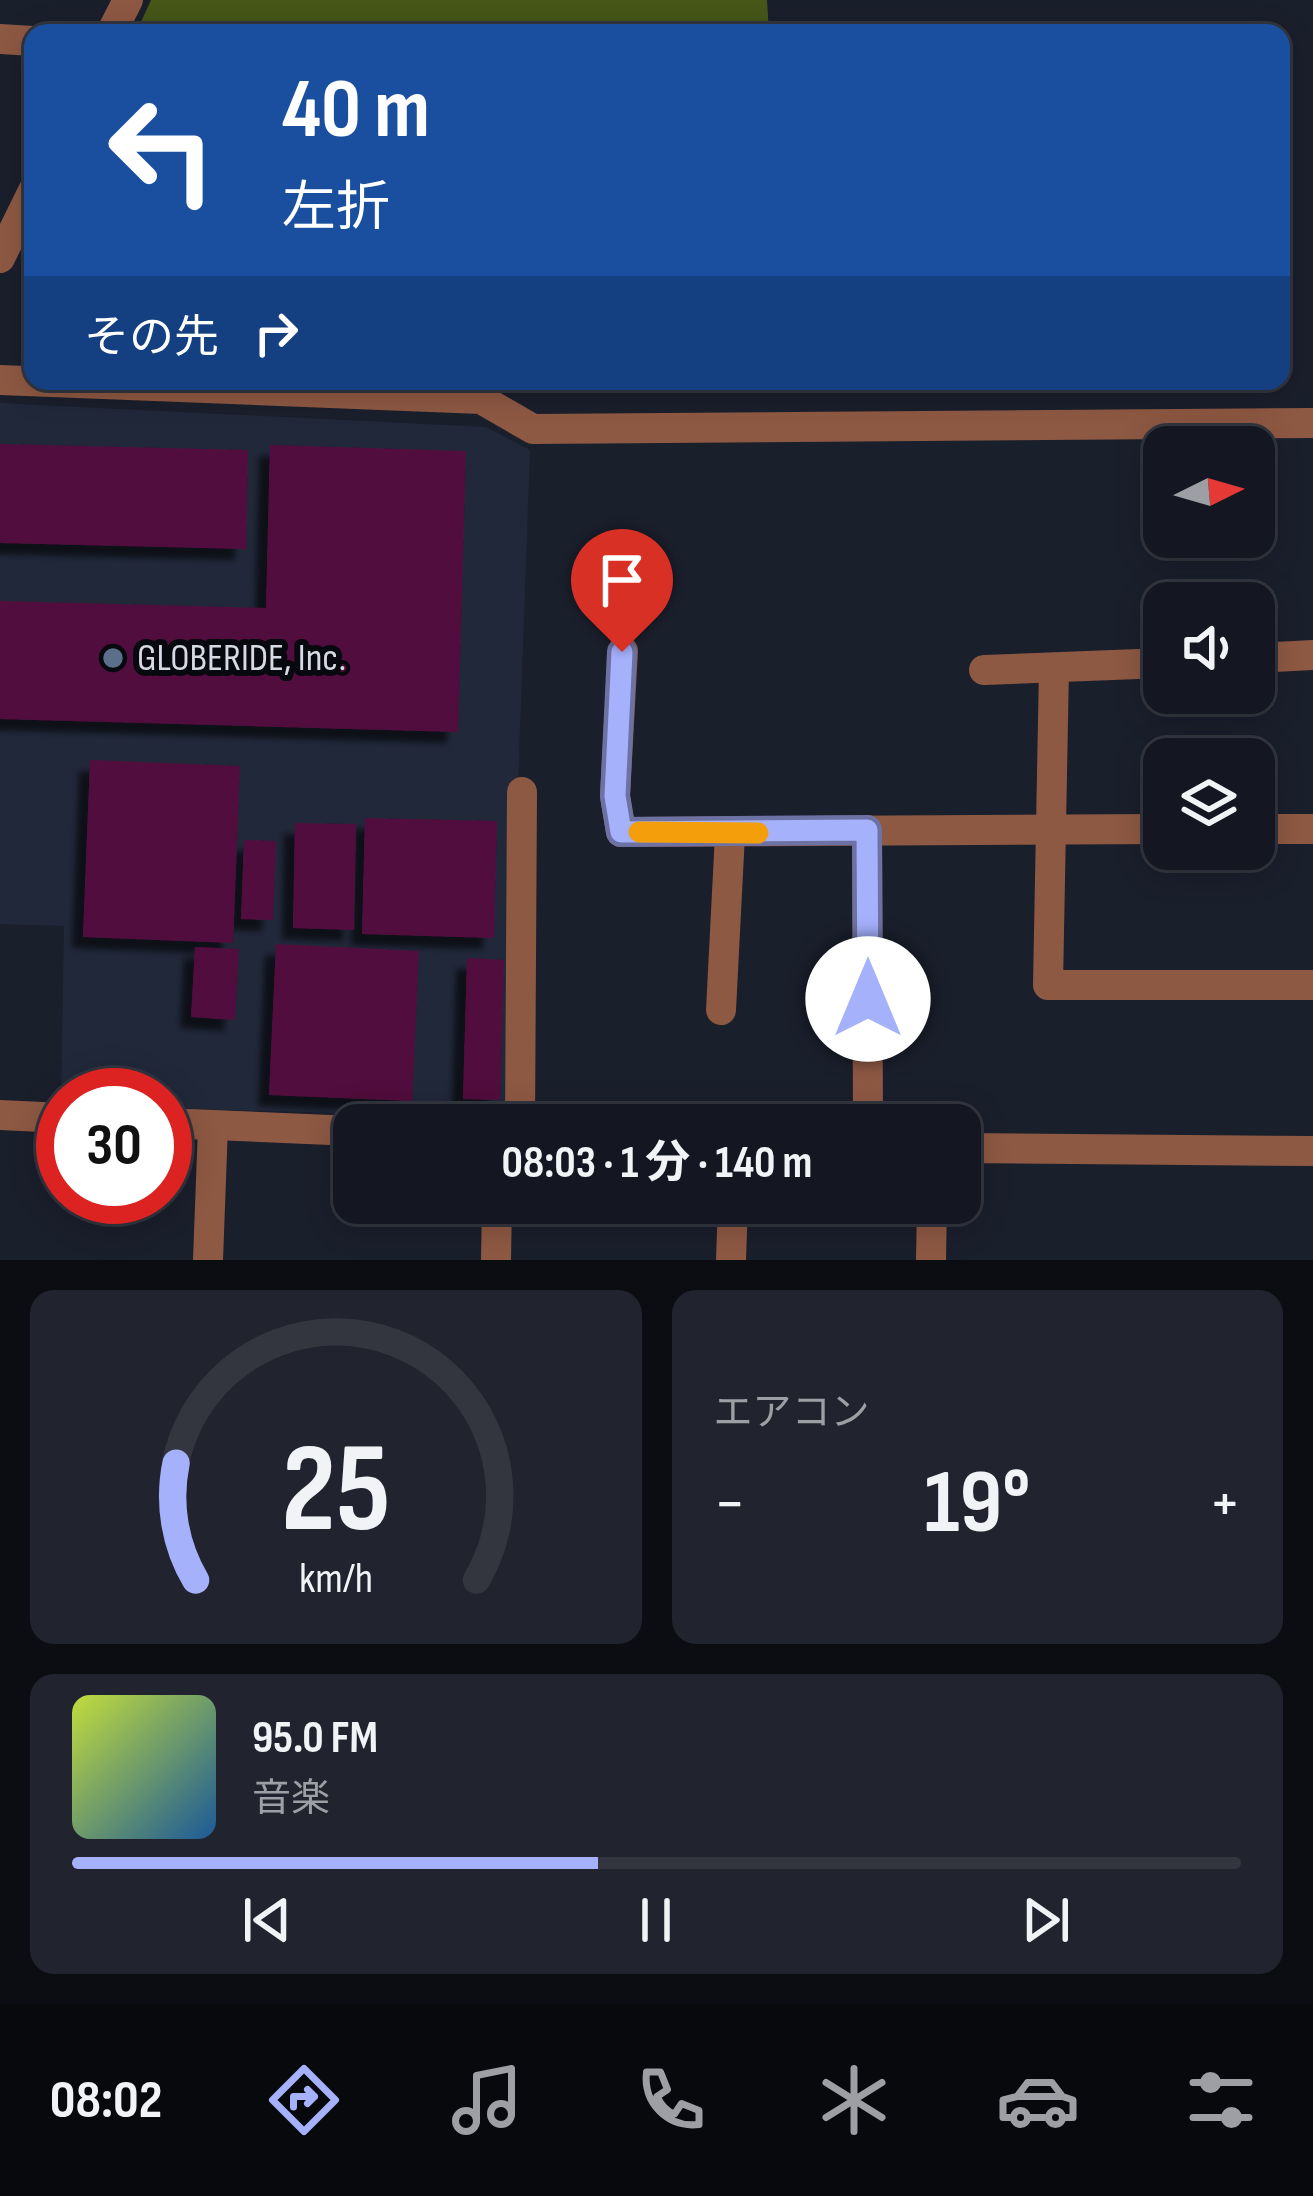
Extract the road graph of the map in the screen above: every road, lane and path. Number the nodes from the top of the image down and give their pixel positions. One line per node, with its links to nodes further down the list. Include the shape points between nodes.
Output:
1 (24, 209): 2 (street)
2 (0, 258)
3 (253, 390): 4 (street, via 481,399 532,429)
4 (1313, 423)
5 (622, 652): 17 (street, via 615,796 621,832)
6 (1313, 656): 7 (street)
7 (1275, 657)
8 (1143, 664): 9 (street)
9 (1054, 668): 10 (street); 12 (street)
10 (984, 670)
11 (522, 792): 20 (street)
12 (1050, 829): 13 (street); 16 (street); 18 (street, via 1048,985)
13 (1143, 829)
14 (1275, 829): 15 (street)
15 (1313, 829)
16 (867, 830): 17 (street); 21 (street)
17 (730, 834): 19 (street)
18 (1313, 985)
19 (721, 1010)
20 (520, 1104)
21 (868, 1104)
22 (0, 1115): 23 (street)
23 (36, 1117)
24 (192, 1125): 25 (street)
25 (213, 1126): 26 (street); 32 (street)
26 (333, 1129)
27 (981, 1148): 28 (street)
28 (1313, 1151)
29 (496, 1224): 33 (street)
30 (732, 1224): 34 (street)
31 (932, 1224): 35 (street)
32 (208, 1260)
33 (496, 1260)
34 (730, 1260)
35 (931, 1260)

